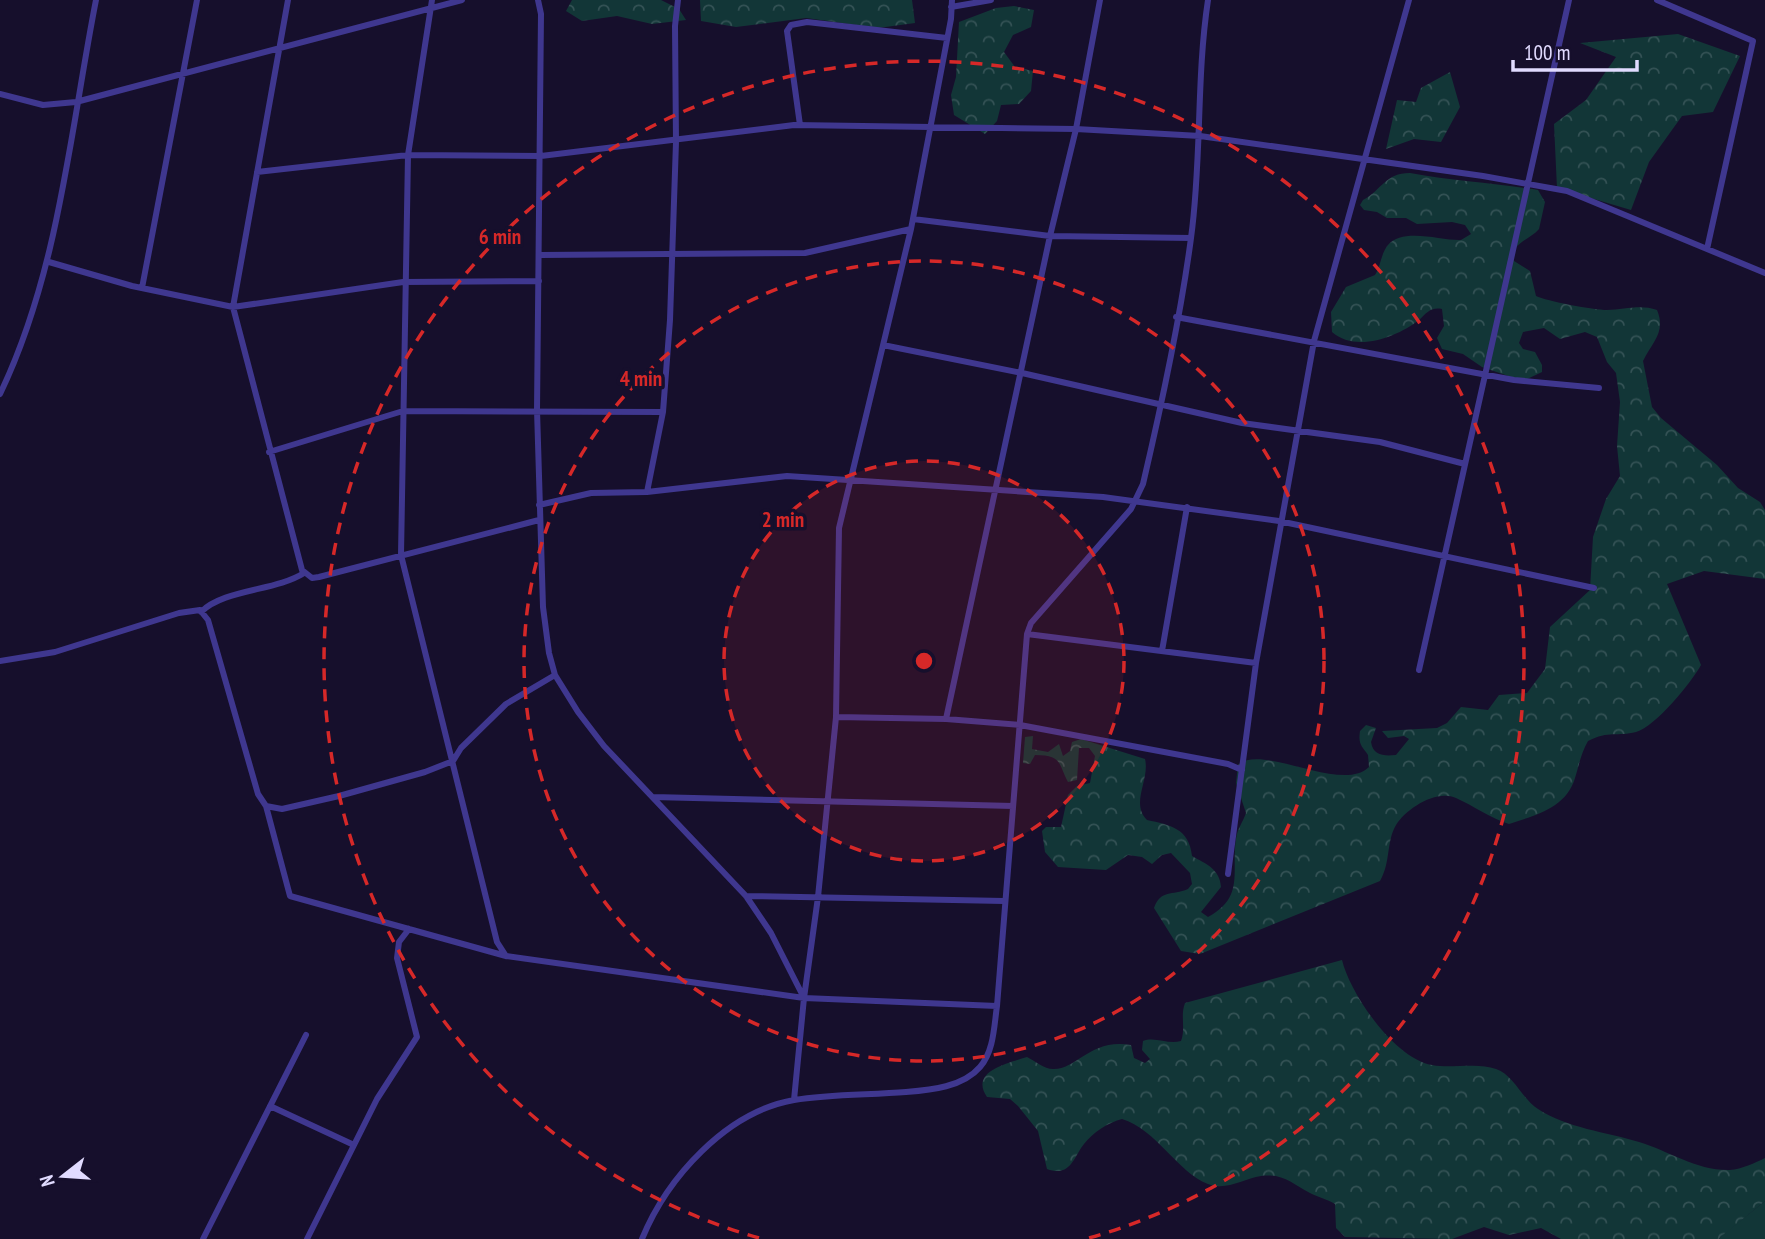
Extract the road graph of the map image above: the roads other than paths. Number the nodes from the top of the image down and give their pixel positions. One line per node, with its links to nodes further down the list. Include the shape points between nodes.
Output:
1 (96, 0): 20 (street)
2 (197, 0): 18 (street)
3 (288, 0): 17 (street)
4 (432, 0): 15 (street)
5 (462, 0): 15 (street)
6 (538, 0): 27 (street)
7 (678, 0): 25 (street)
8 (991, 0): 14 (street)
9 (1100, 0): 23 (street)
10 (1208, 0): 24 (street, via 1200,54)
11 (1409, 0): 28 (street)
12 (1569, 0): 30 (street)
13 (1657, 0): 35 (street, via 1753,41)
14 (952, 3): 16 (street)
15 (430, 9): 17 (street); 26 (street)
16 (947, 38): 21 (street, via 807,22 791,25 787,31); 22 (street)
17 (278, 51): 18 (street); 29 (street)
18 (182, 75): 20 (street); 42 (street)
19 (0, 94): 20 (street, via 43,105)
20 (76, 102): 38 (street)
21 (800, 125): 22 (street); 25 (street)
22 (930, 128): 23 (street); 31 (street)
23 (1076, 129): 24 (street); 33 (street)
24 (1200, 136): 28 (street); 34 (street)
25 (676, 142): 27 (street); 37 (street)
26 (408, 156): 27 (street); 29 (street); 41 (street)
27 (541, 156): 36 (street)
28 (1367, 159): 30 (street); 45 (street)
29 (257, 172): 43 (street)
30 (1528, 183): 35 (street, via 1567,191); 48 (street)
31 (913, 219): 32 (street); 33 (street)
32 (911, 229): 37 (street, via 805,253); 46 (street)
33 (1050, 236): 34 (street); 47 (street)
34 (1191, 238): 44 (street)
35 (1707, 249): 39 (street)
36 (540, 255): 37 (street); 40 (street)
37 (670, 256): 54 (street)
38 (49, 262): 42 (street); 50 (street)
39 (1765, 273)
40 (539, 281): 41 (street); 52 (street)
41 (403, 282): 43 (street); 53 (street)
42 (142, 288): 43 (street)
43 (233, 307): 56 (street)
44 (1176, 317): 45 (street); 51 (street)
45 (1314, 341): 48 (street); 55 (street)
46 (883, 345): 47 (street); 58 (street)
47 (1022, 373): 51 (street); 59 (street)
48 (1485, 375): 49 (street); 57 (street)
49 (1599, 388)
50 (0, 394)
51 (1161, 405): 55 (street); 61 (street)
52 (537, 410): 53 (street); 54 (street); 62 (street)
53 (403, 411): 56 (street); 66 (street)
54 (663, 412): 60 (street)
55 (1297, 431): 57 (street, via 1380,442); 65 (street)
56 (269, 452): 68 (street)
57 (1465, 464): 67 (street)
58 (848, 480): 59 (street); 60 (street, via 787,476); 77 (street, via 838,555)
59 (996, 490): 61 (street); 78 (street)
60 (647, 492): 62 (street, via 591,493)
61 (1138, 500): 63 (street); 71 (street, via 1031,623)
62 (539, 505): 64 (street)
63 (1187, 507): 65 (street); 72 (street)
64 (539, 520): 66 (street); 76 (street, via 543,607)
65 (1279, 521): 67 (street); 74 (street)
66 (401, 555): 68 (street, via 319,577); 80 (street)
67 (1445, 555): 69 (street); 75 (street)
68 (304, 573): 70 (street, via 212,604)
69 (1594, 588)
70 (201, 612): 73 (street, via 179,613 55,652); 84 (street, via 208,621 258,794)
71 (1027, 634): 72 (street); 79 (street)
72 (1162, 651): 74 (street)
73 (0, 661)
74 (1256, 663): 81 (street)
75 (1419, 670)
76 (555, 675): 80 (street, via 506,704); 82 (street, via 578,712)
77 (836, 717): 78 (street); 83 (street)
78 (946, 719): 79 (street)
79 (1020, 725): 81 (street); 85 (street)
80 (453, 761): 84 (street, via 339,796 282,809); 91 (street, via 497,942)
81 (1241, 770): 86 (street)
82 (653, 797): 83 (street); 87 (street)
83 (828, 802): 85 (street); 88 (street)
84 (266, 806): 90 (street, via 290,896)
85 (1013, 806): 89 (street)
86 (1228, 874)
87 (746, 896): 88 (street); 92 (street)
88 (818, 897): 89 (street); 92 (street)
89 (1004, 901): 93 (street)
90 (409, 929): 91 (street); 97 (street, via 399,942 397,958 416,1037)
91 (506, 956): 92 (street)
92 (804, 998): 93 (street); 95 (street)
93 (997, 1006): 95 (street, via 991,1048 980,1067 964,1079 936,1089)
94 (306, 1035): 96 (street)
95 (794, 1100): 100 (street, via 737,1124 699,1156 662,1196)
96 (270, 1106): 97 (street); 98 (street)
97 (354, 1145): 99 (street)
98 (203, 1239)
99 (307, 1239)
100 (642, 1239)

